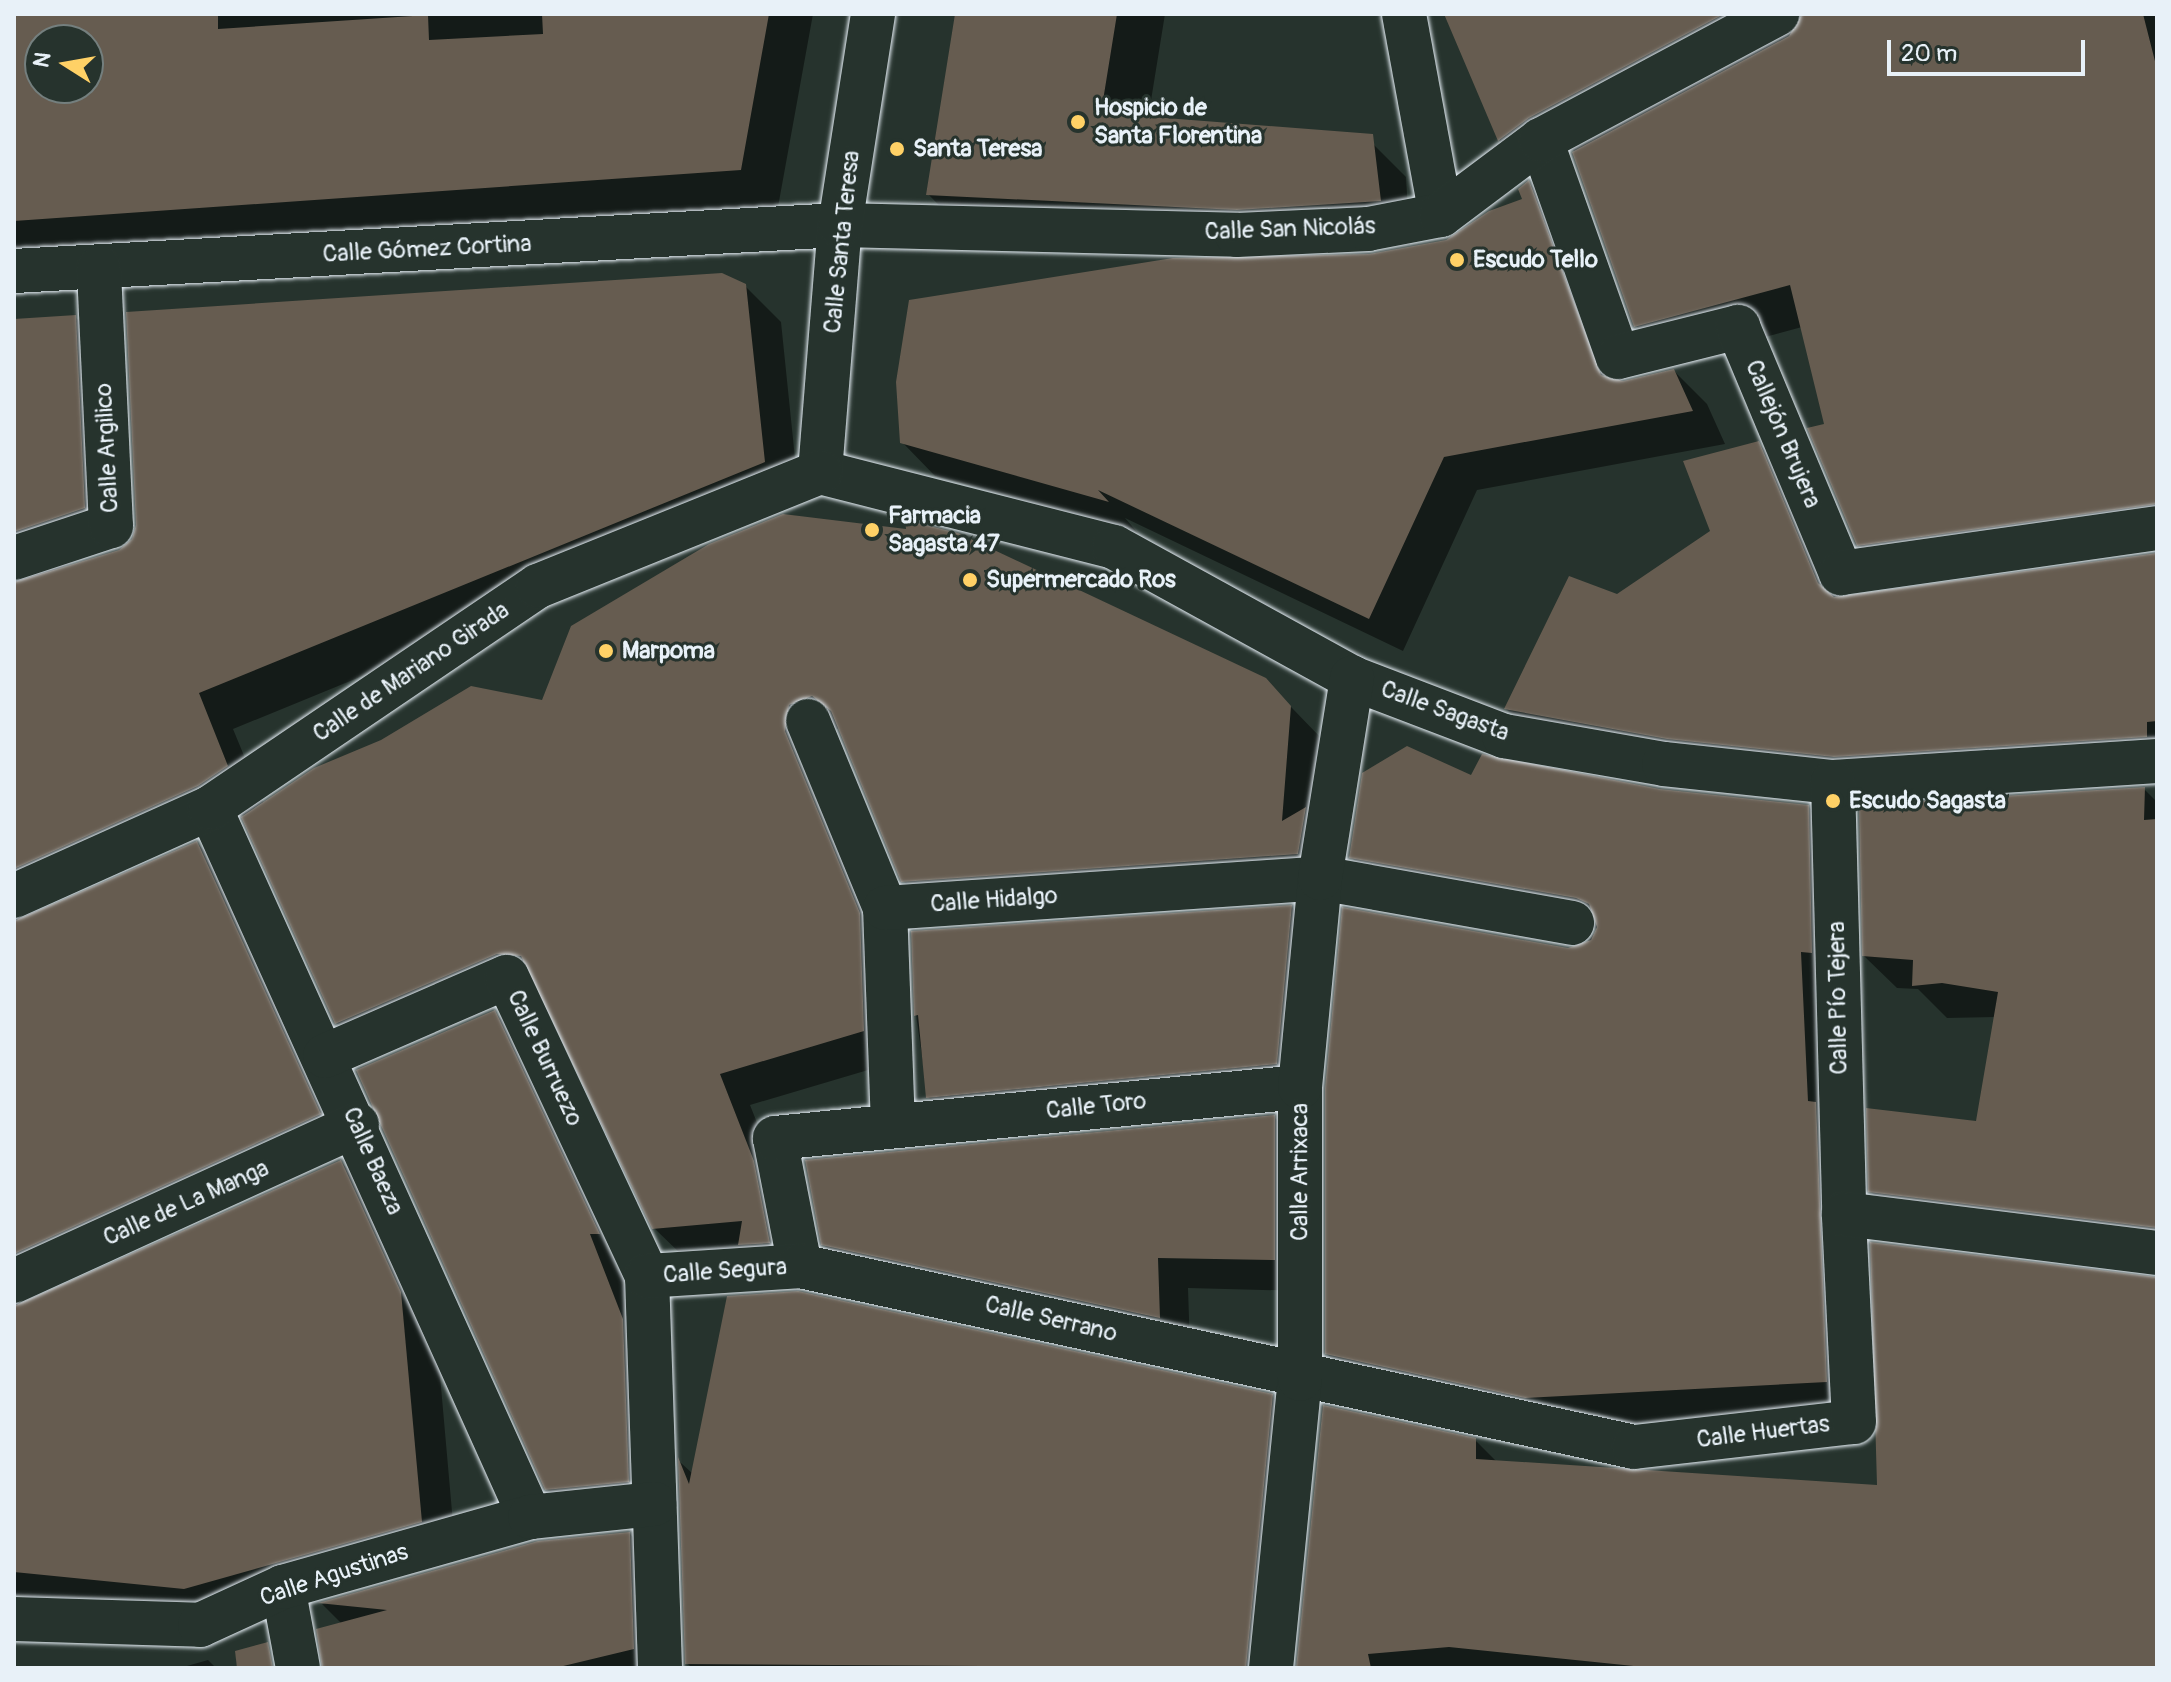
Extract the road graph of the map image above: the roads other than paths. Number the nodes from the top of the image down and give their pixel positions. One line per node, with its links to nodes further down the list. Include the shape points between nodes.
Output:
1 (873, 14): 6 (street, Calle Santa Teresa)
2 (1404, 14): 5 (street)
3 (1777, 14): 4 (street, Calle San Nicolás)
4 (1541, 140): 5 (street, Calle San Nicolás); 10 (street, Callejón Brujera, via 1618,357 1738,327 1841,573)
5 (1441, 215): 6 (street, Calle San Nicolás, via 1368,229 1237,235)
6 (840, 225): 7 (street, Calle Gómez Cortina); 9 (street, Calle Santa Teresa)
7 (99, 268): 8 (street, Calle Gómez Cortina); 11 (street, Calle Argilico, via 111,526)
8 (14, 271)
9 (820, 472): 12 (street, Calle Sagasta, via 1114,547); 16 (street, Calle de Mariano Girada, via 538,586)
10 (2157, 528)
11 (14, 558)
12 (1352, 678): 15 (street, Calle Sagasta, via 1504,736 1664,764); 17 (street, Calle Arrixaca)
13 (808, 721): 19 (street)
14 (2157, 761): 15 (street, Calle Sagasta)
15 (1833, 782): 25 (street, Calle Pío Tejera)
16 (210, 808): 18 (street, Calle de Mariano Girada); 21 (street, Calle Baeza)
17 (1320, 878): 19 (street, Calle Hidalgo); 20 (street, Calle Hidalgo); 22 (street, Calle Arrixaca)
18 (14, 896)
19 (885, 908): 24 (street)
20 (1572, 923)
21 (325, 1056): 23 (street, Calle Baeza); 28 (street, Calle Burruezo, via 507,977)
22 (1300, 1087): 24 (street, Calle Toro); 30 (street, Calle Arrixaca)
23 (357, 1125): 29 (street, Calle de La Manga); 32 (street, Calle Baeza)
24 (893, 1126): 27 (street, Calle Segura, via 775,1138)
25 (1844, 1214): 26 (street); 30 (street, Calle Huertas, via 1854,1422 1634,1447)
26 (2157, 1253)
27 (800, 1266): 28 (street, Calle Segura); 30 (street, Calle Serrano, via 1016,1310)
28 (647, 1276): 31 (street, Calle Segura)
29 (14, 1281)
30 (1300, 1379): 37 (street, Calle Arrixaca)
31 (654, 1504): 32 (street, Calle Agustinas); 36 (street, Calle Segura)
32 (530, 1517): 33 (street, Calle Agustinas)
33 (283, 1587): 34 (street, Calle Agustinas, via 200,1625); 35 (street)
34 (14, 1619)
35 (298, 1668)
36 (660, 1668)
37 (1271, 1668)

